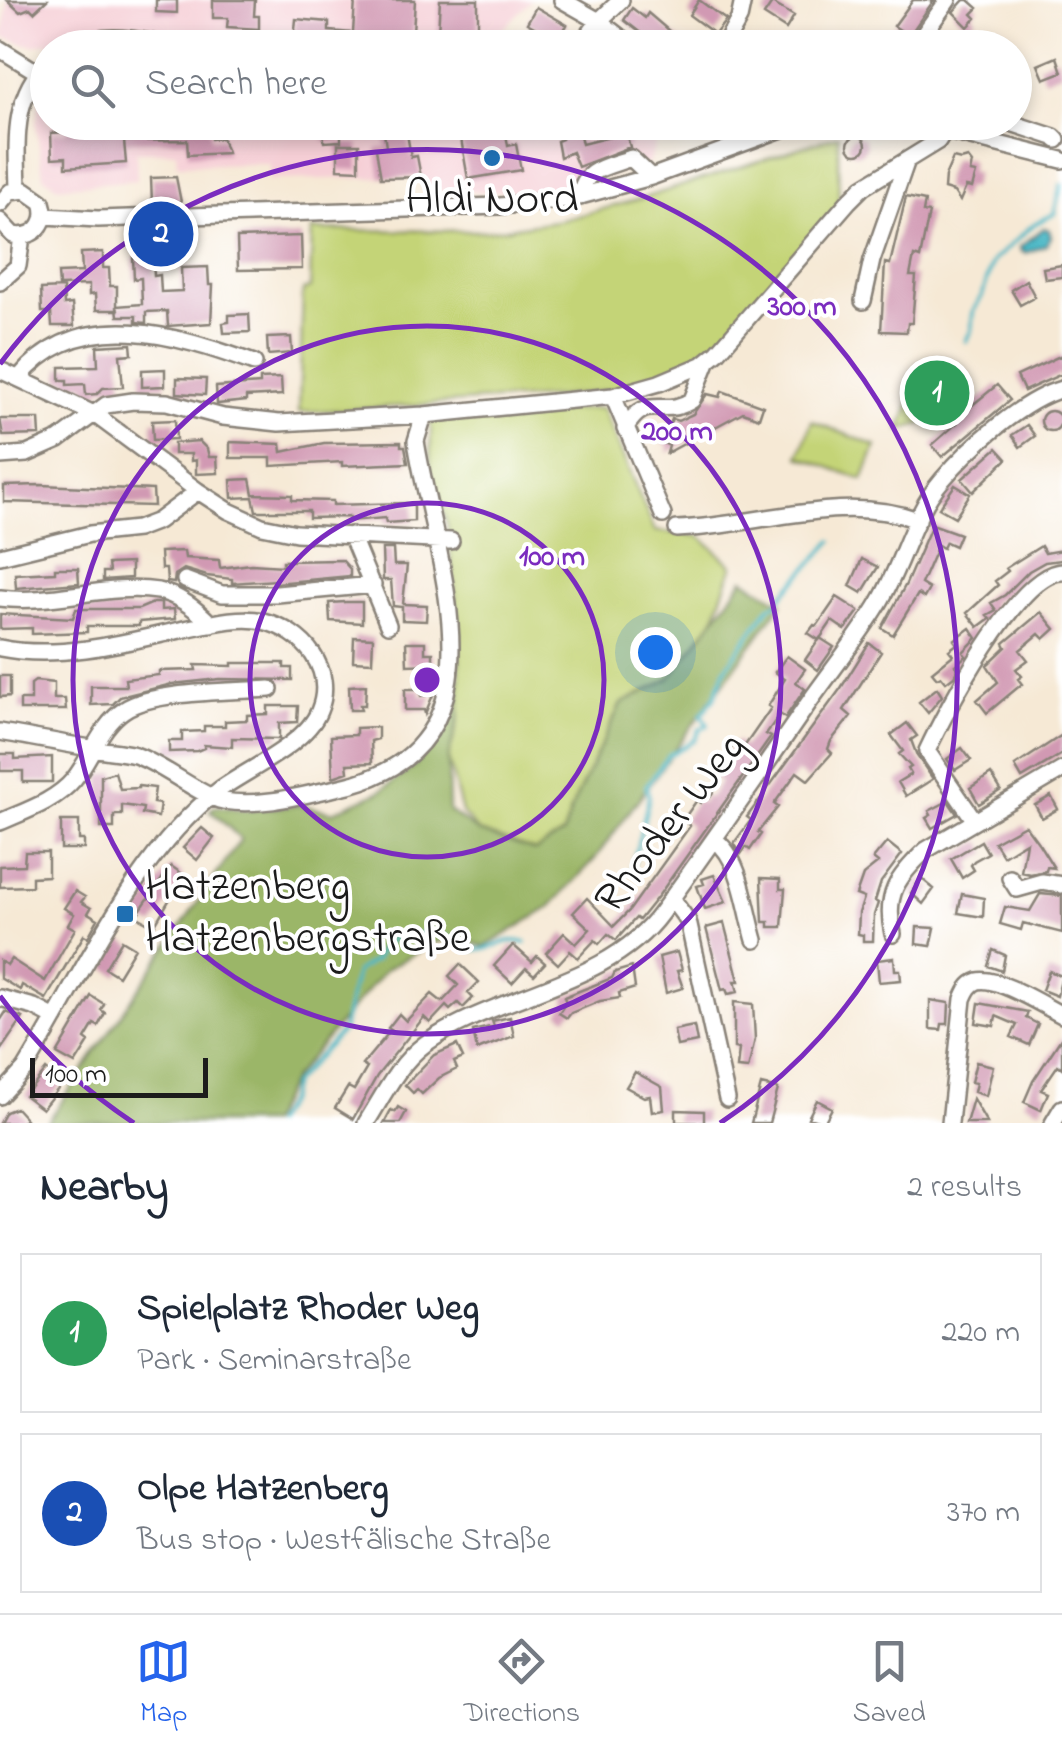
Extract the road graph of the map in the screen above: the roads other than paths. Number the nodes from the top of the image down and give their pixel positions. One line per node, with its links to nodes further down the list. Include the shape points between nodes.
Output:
1 (562, 0): 5 (street)
2 (621, 0): 5 (street)
3 (743, 0): 8 (street)
4 (948, 0): 9 (street)
5 (599, 21): 6 (street); 7 (street)
6 (592, 30)
7 (610, 30)
8 (733, 30)
9 (927, 30)
10 (0, 49): 11 (street)
11 (30, 62)
12 (30, 90): 20 (street, via 18,113)
13 (1032, 129): 14 (street)
14 (1060, 137): 18 (street)
15 (751, 140): 22 (street, via 580,197 500,206)
16 (939, 140): 19 (street)
17 (983, 140): 18 (street)
18 (1056, 159)
19 (906, 160): 26 (street); 27 (street, via 848,202)
20 (18, 190): 21 (street); 22 (street, via 38,196)
21 (0, 204)
22 (44, 216): 24 (street, via 39,228)
23 (0, 221): 24 (street)
24 (22, 236): 25 (street, via 18,266)
25 (0, 282)
26 (863, 301)
27 (707, 362): 32 (street); 35 (street, via 692,400 671,409 638,410)
28 (254, 363): 30 (street, via 182,340 104,331 45,354)
29 (0, 370): 30 (street)
30 (19, 378): 33 (street)
31 (1062, 389): 39 (street, Rhoder Weg, via 1001,424 947,474)
32 (613, 396): 34 (street); 35 (street)
33 (94, 414): 34 (street, via 133,401 279,423); 36 (street, via 27,454); 37 (street)
34 (424, 415): 42 (street, via 416,441)
35 (625, 429): 38 (street)
36 (0, 456)
37 (198, 491): 41 (street, via 262,526); 43 (street, via 137,529)
38 (663, 515)
39 (918, 520): 40 (street, via 835,508); 58 (street, Rhoder Weg, via 876,608)
40 (676, 529)
41 (351, 535): 42 (street); 46 (street)
42 (444, 541): 55 (street, via 452,678 428,738 404,762 362,783 256,802)
43 (0, 556)
44 (1062, 572): 56 (street, via 1029,588 1000,621 927,751)
45 (185, 580): 46 (street, via 222,594)
46 (373, 585): 49 (street)
47 (0, 598): 48 (street, via 158,591 180,598)
48 (211, 624): 50 (street, via 92,647); 55 (street, via 262,621 285,631 322,666 325,688 305,733)
49 (388, 625)
50 (0, 648)
51 (270, 689): 53 (street, via 136,704 113,719)
52 (0, 732): 53 (street)
53 (94, 749): 55 (street, via 133,754); 57 (street, via 58,794)
54 (1062, 770): 56 (street)
55 (212, 796): 66 (street, via 143,870)
56 (974, 821): 62 (street, via 908,866 888,910)
57 (0, 822)
58 (715, 840): 61 (street, Rhoder Weg); 63 (street, via 735,870)
59 (1010, 878): 60 (street, via 1017,889)
60 (1062, 885)
61 (671, 898): 68 (street, via 688,921); 70 (street, Rhoder Weg, via 648,929 612,957 463,1021 424,1045 396,1074)
62 (892, 934)
63 (755, 940)
64 (0, 998): 66 (street)
65 (1062, 1014): 71 (street, via 1009,988 974,982 963,999)
66 (55, 1018): 67 (street)
67 (0, 1096)
68 (727, 1098)
69 (1062, 1108): 72 (street)
70 (366, 1123)
71 (950, 1123)
72 (1053, 1123)

